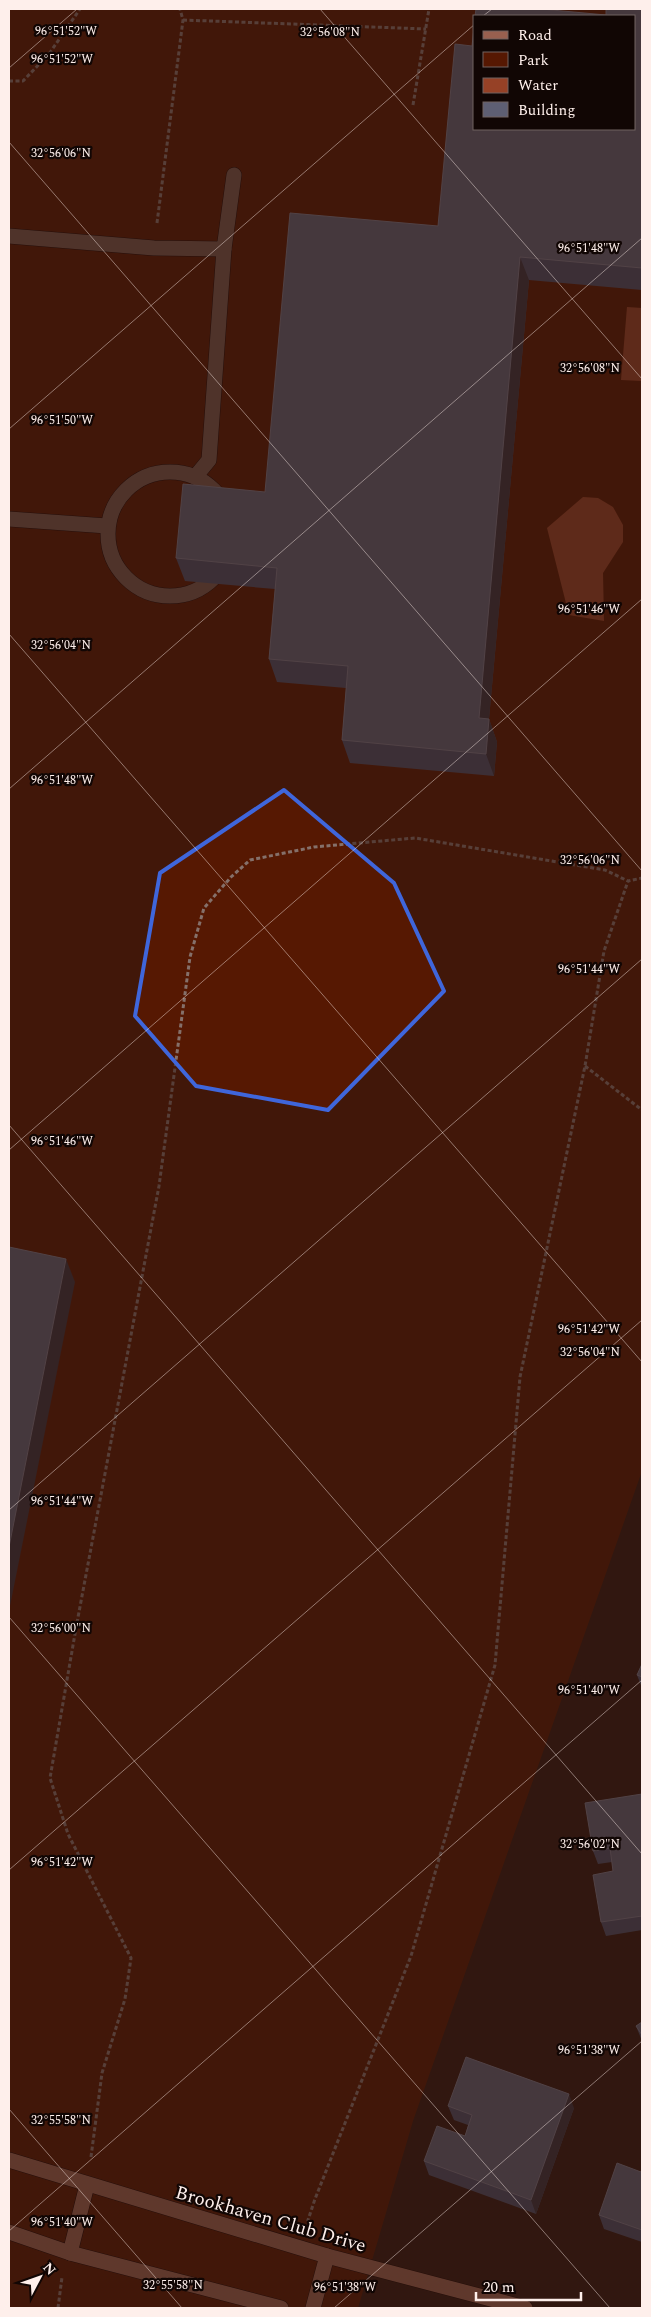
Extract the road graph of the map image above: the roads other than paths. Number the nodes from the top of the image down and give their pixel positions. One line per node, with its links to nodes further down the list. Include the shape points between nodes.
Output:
1 (234, 175): 3 (lane)
2 (9, 236): 3 (lane, via 154,248)
3 (224, 249): 4 (lane, via 209,460)
4 (195, 477): 6 (lane, via 176,472 157,473 139,479 123,491); 6 (lane, via 211,487 224,502 232,523 232,545 225,565 211,582 193,593 172,597 150,595 131,584 116,568 108,547)
5 (9, 519): 6 (lane)
6 (107, 526)
7 (9, 2160): 8 (main road, Brookhaven Club Drive)
8 (87, 2185): 10 (main road); 11 (main road, Brookhaven Club Drive)
9 (9, 2232): 10 (main road)
10 (70, 2253): 12 (main road)
11 (327, 2256): 13 (main road); 14 (main road, Brookhaven Club Drive)
12 (281, 2308)
13 (313, 2308)
14 (524, 2308)

